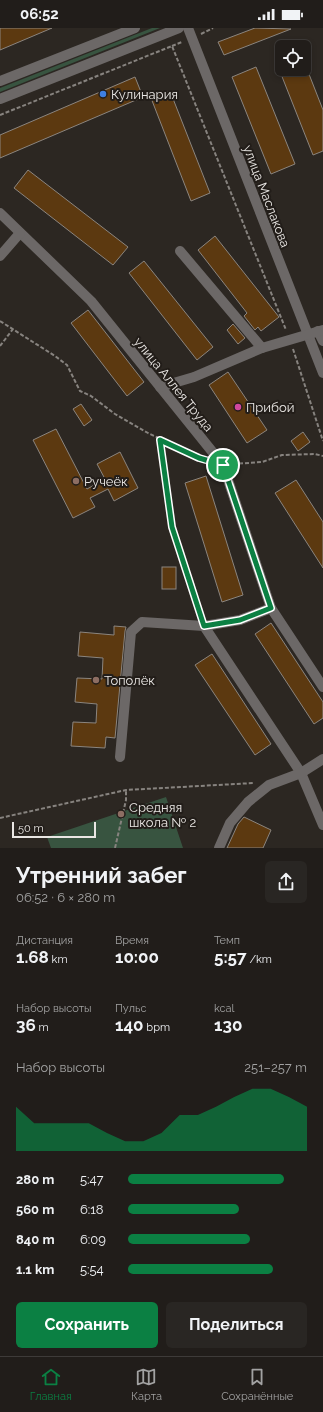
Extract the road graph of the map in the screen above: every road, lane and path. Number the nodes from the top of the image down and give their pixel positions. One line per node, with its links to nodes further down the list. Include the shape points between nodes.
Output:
1 (134, 28): 4 (street)
2 (179, 28): 5 (street)
3 (188, 28): 14 (street, улица Маслакова)
4 (0, 81)
5 (0, 99)
6 (0, 116): 15 (path, via 172,46)
7 (0, 213): 8 (street, улица Аллея Труда)
8 (20, 233): 10 (street); 20 (street, улица Аллея Труда, via 91,301)
9 (180, 251): 18 (street)
10 (0, 256)
11 (0, 321): 12 (path)
12 (13, 329): 17 (path); 21 (path, via 67,365 80,391)
13 (320, 330): 14 (street); 16 (street)
14 (308, 335): 15 (street); 19 (street, улица Маслакова)
15 (290, 340): 18 (street); 22 (path)
16 (323, 341)
17 (0, 346)
18 (262, 348): 20 (street, via 194,377)
19 (323, 374)
20 (160, 387): 24 (street, улица Аллея Труда)
21 (160, 440): 24 (path, via 199,458); 26 (path, via 172,527)
22 (323, 441)
23 (323, 456): 24 (path, via 282,455 262,462)
24 (223, 465): 25 (street, улица Аллея Труда)
25 (271, 608): 26 (street, via 240,620); 27 (street, улица Аллея Труда)
26 (204, 626): 28 (street, via 142,622 131,632); 30 (street)
27 (323, 687)
28 (120, 757)
29 (323, 759): 30 (street)
30 (301, 773): 31 (street); 34 (street)
31 (269, 785): 32 (path, via 261,782); 36 (street, via 237,814)
32 (126, 790): 33 (path); 35 (path)
33 (0, 818)
34 (322, 818)
35 (115, 848)
36 (219, 848)

